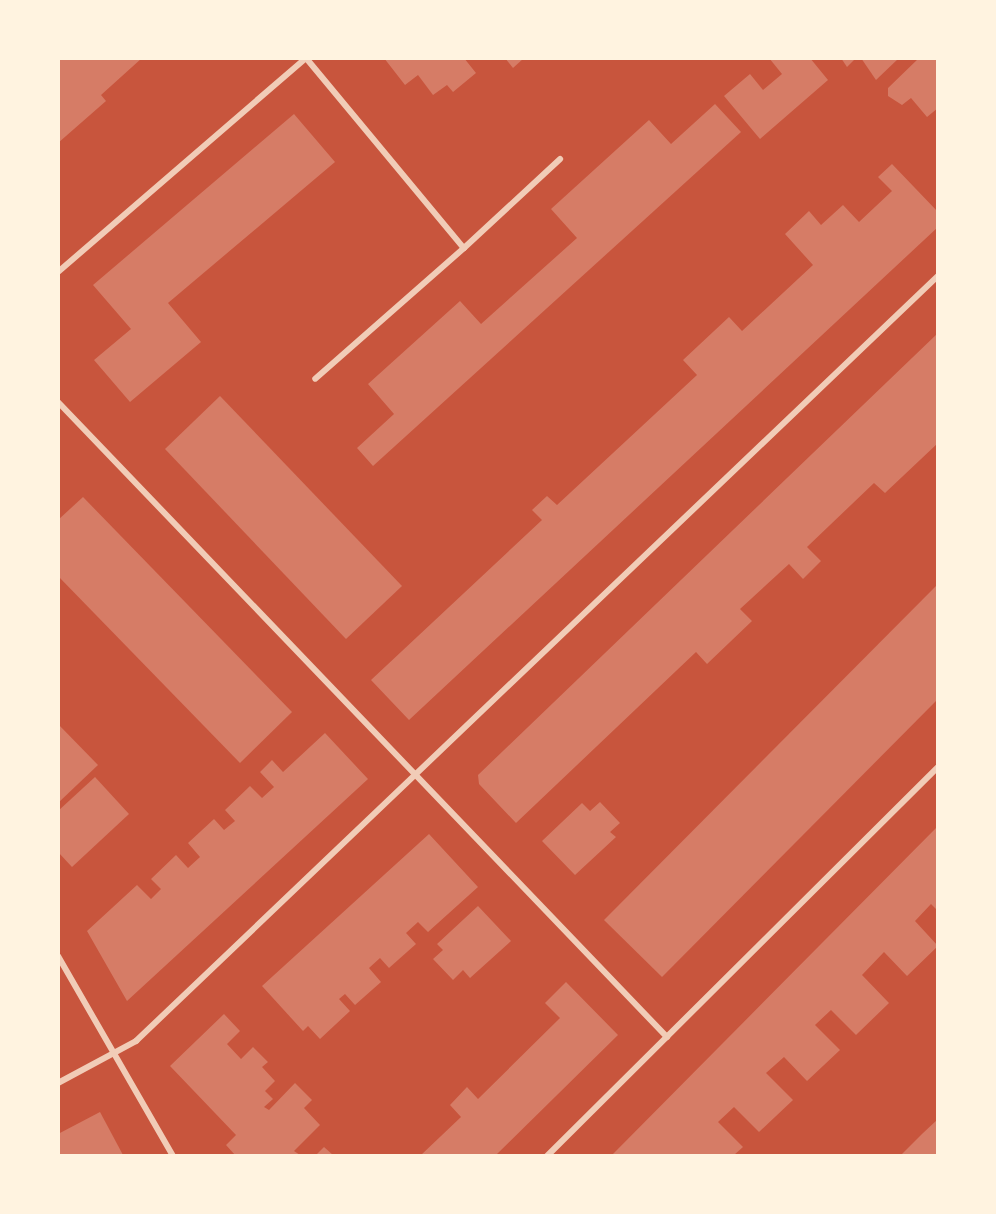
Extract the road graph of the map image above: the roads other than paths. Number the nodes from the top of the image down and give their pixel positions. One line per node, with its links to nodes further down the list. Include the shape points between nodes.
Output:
1 (306, 58): 3 (street); 4 (street)
2 (560, 159): 3 (street)
3 (464, 248): 6 (street)
4 (58, 272)
5 (938, 276): 9 (street)
6 (315, 379)
7 (58, 402): 9 (street)
8 (938, 766): 11 (street)
9 (418, 775): 11 (street); 12 (street, via 136,1041)
10 (58, 956): 12 (street)
11 (667, 1036): 15 (street)
12 (114, 1053): 13 (street); 14 (street)
13 (58, 1083)
14 (173, 1155)
15 (547, 1155)

